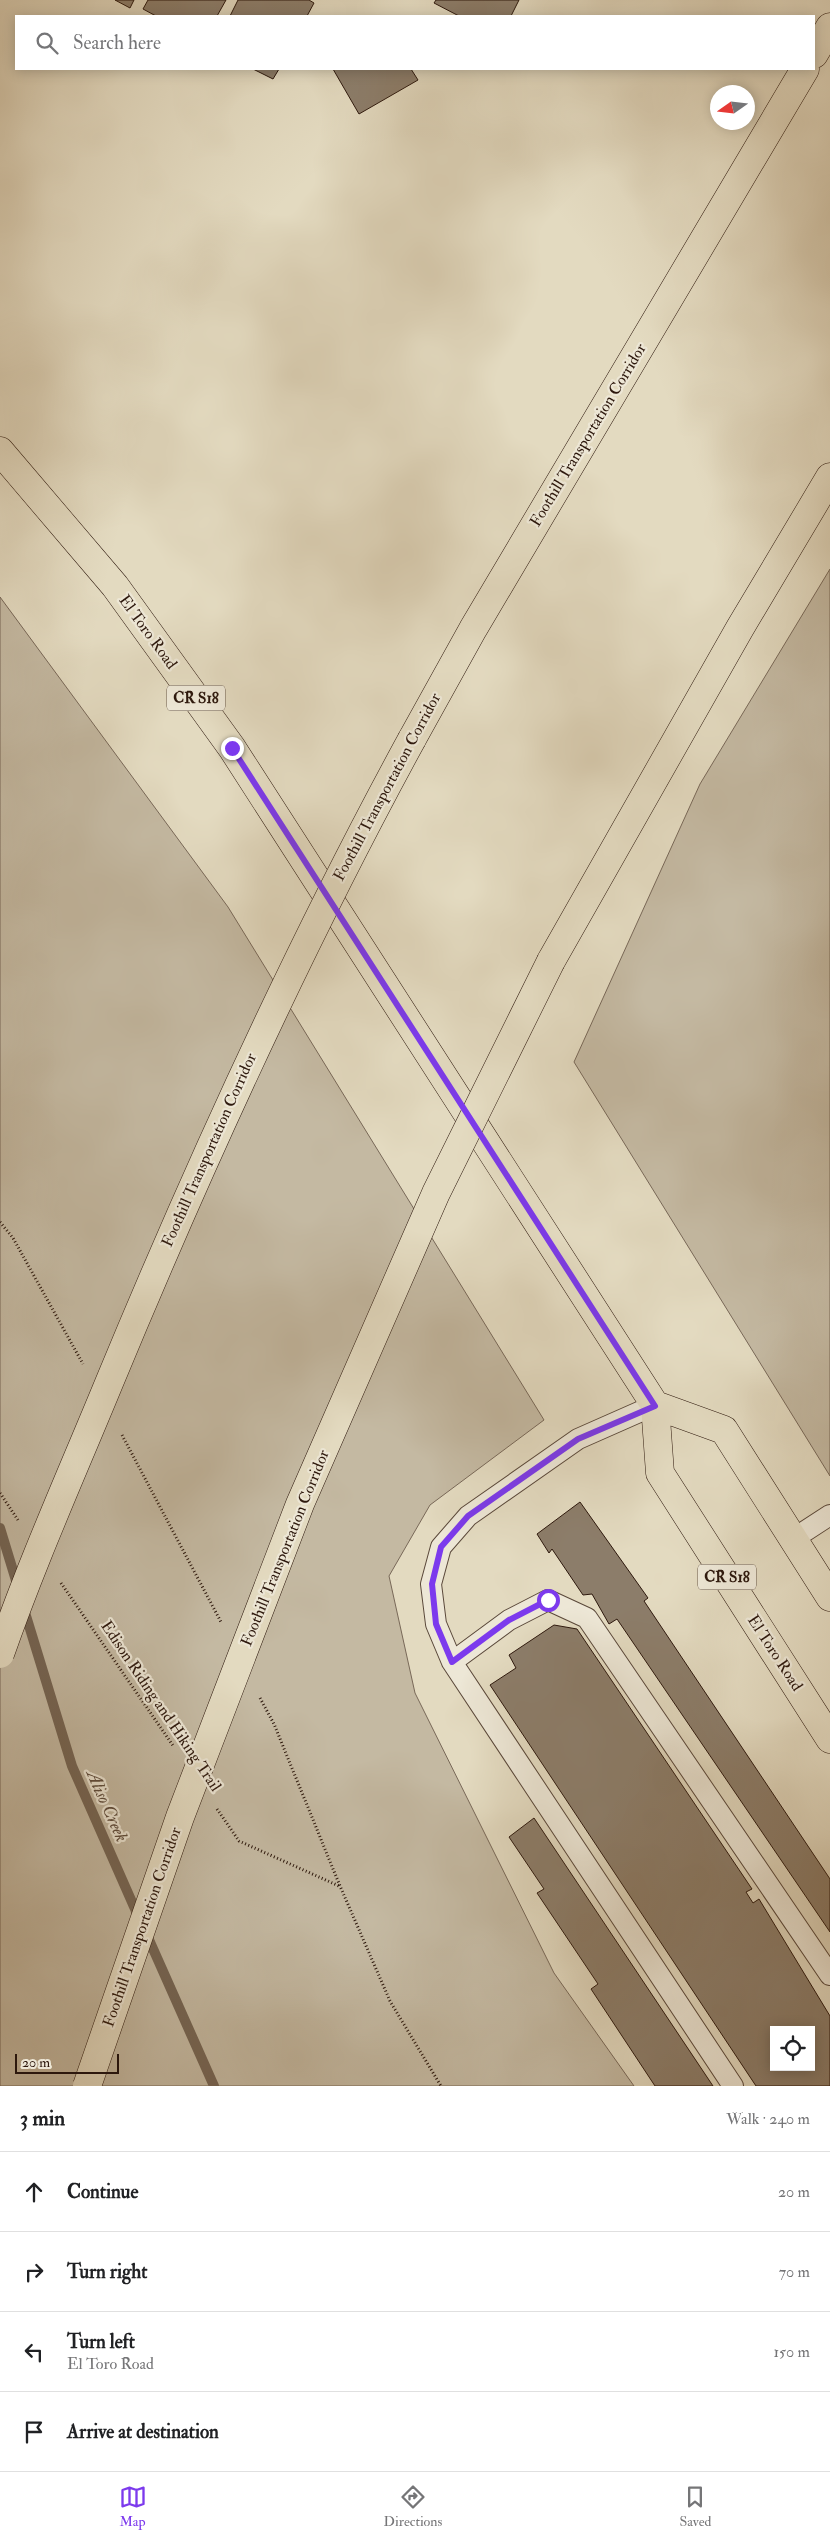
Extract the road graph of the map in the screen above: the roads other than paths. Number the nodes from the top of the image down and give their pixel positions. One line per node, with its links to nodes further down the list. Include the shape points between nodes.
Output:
1 (830, 27): 2 (main road)
2 (815, 52)
3 (804, 70): 10 (main road, Foothill Transportation Corridor, bridge, via 473,628 362,831 259,1038 174,1226)
4 (0, 451): 6 (main road, El Toro Road / CR S18, via 115,586 232,748)
5 (830, 478): 14 (main road, Foothill Transportation Corridor, bridge, via 740,628 551,961 436,1193 300,1504 180,1817)
6 (655, 1406): 8 (main road, via 724,1430); 11 (lane, via 578,1439 468,1516 441,1547 432,1584 436,1624); 12 (main road, El Toro Road / CR S18, via 660,1473)
7 (830, 1515): 8 (lane)
8 (793, 1539): 9 (main road)
9 (830, 1597)
10 (0, 1654)
11 (452, 1662): 13 (lane, via 509,1620 548,1600 587,1618); 15 (lane)
12 (830, 1739)
13 (830, 1975)
14 (87, 2086)
15 (733, 2086)

